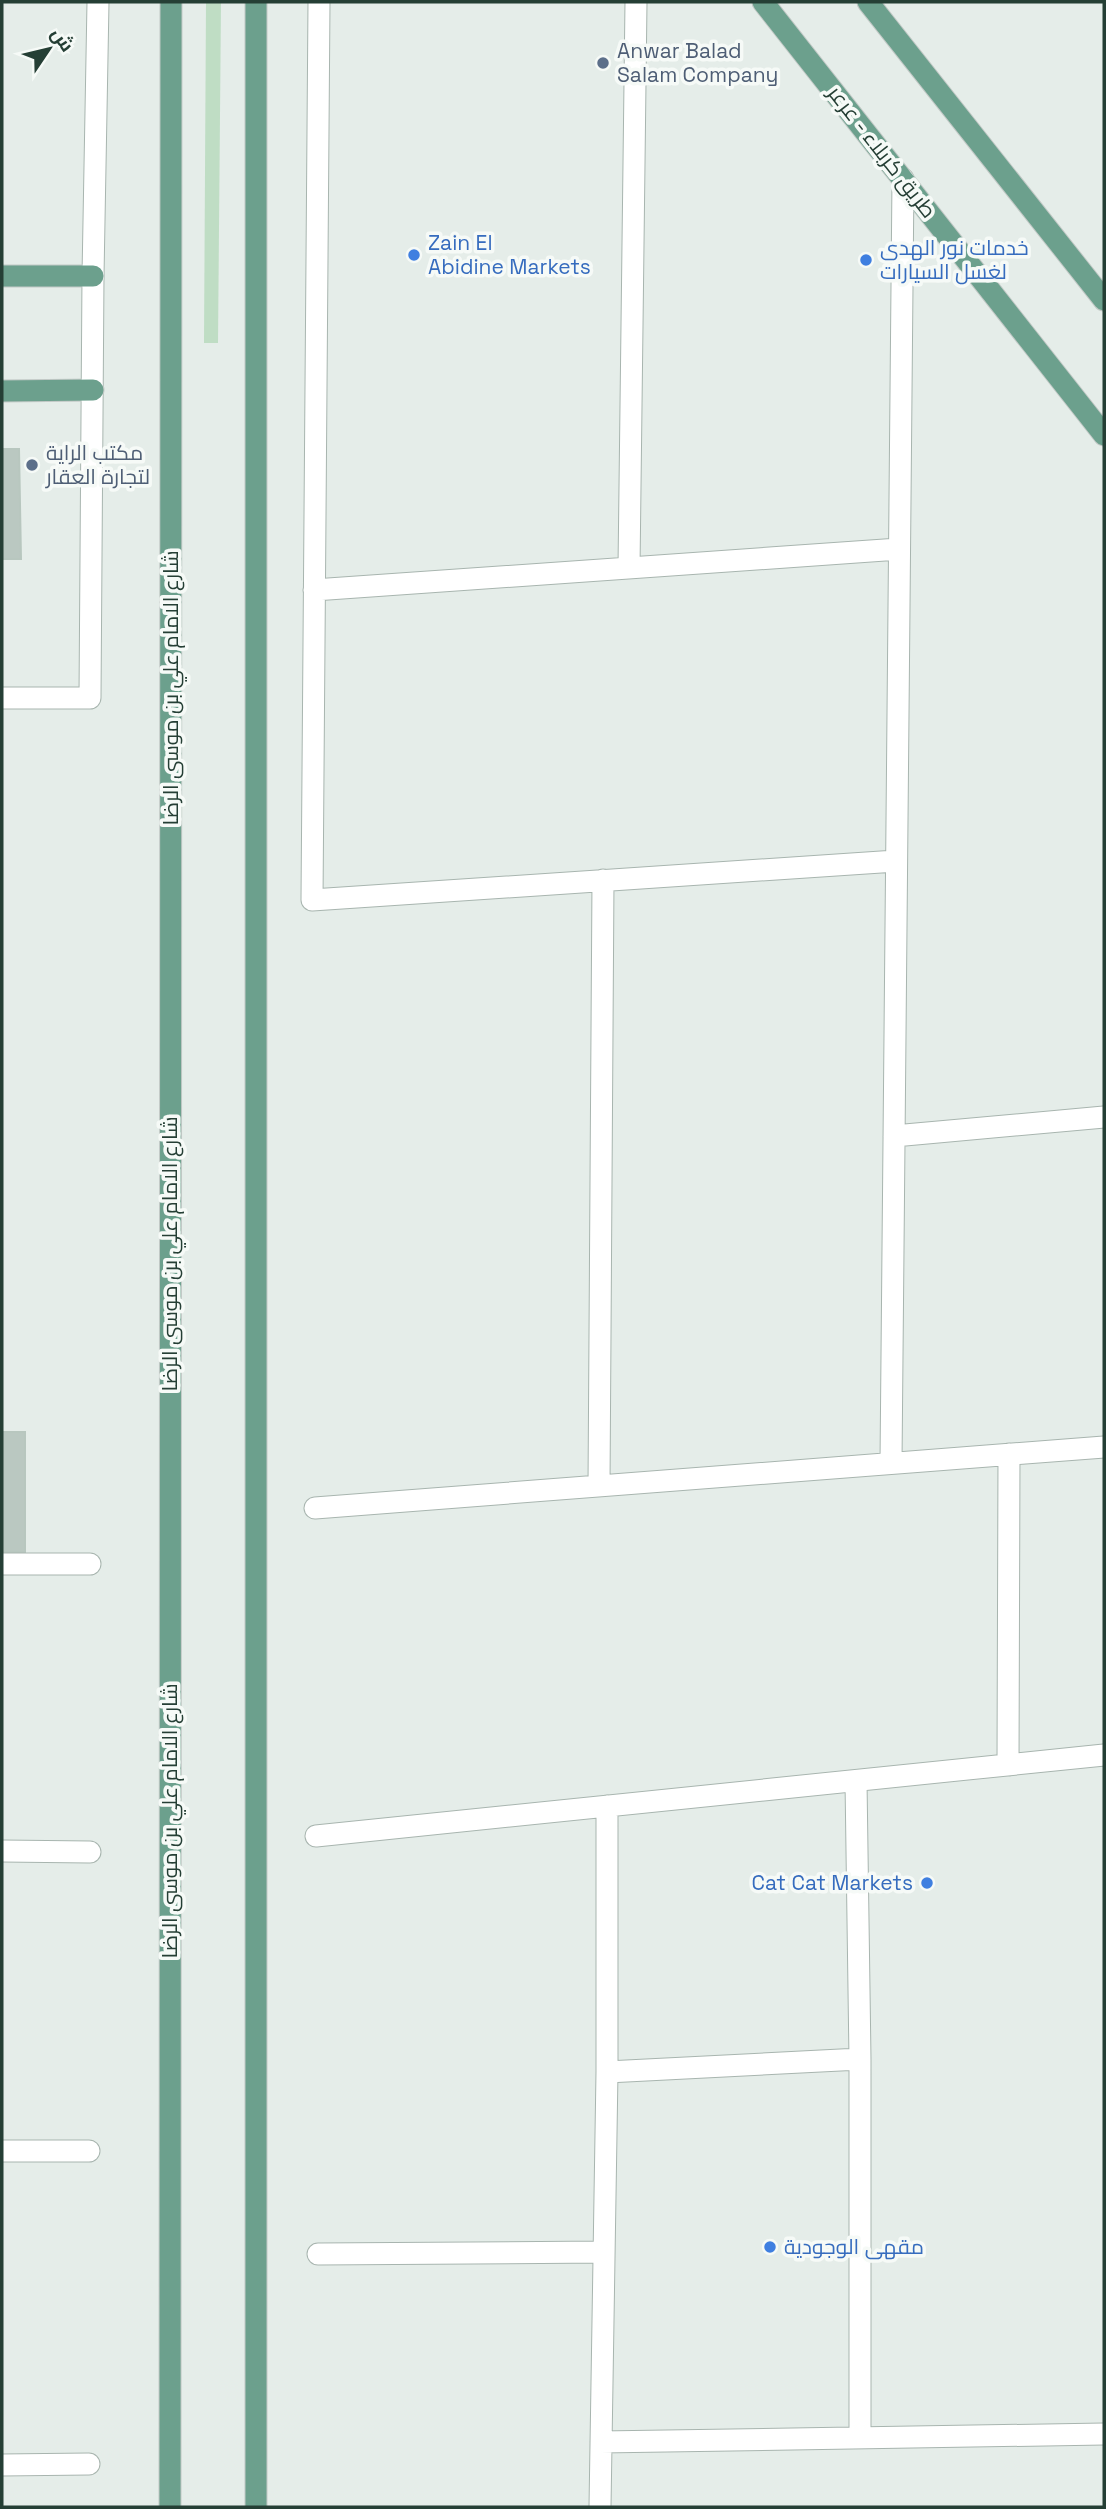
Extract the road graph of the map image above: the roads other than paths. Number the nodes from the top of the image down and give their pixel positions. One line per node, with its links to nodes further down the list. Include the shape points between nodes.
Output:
1 (98, 2): 10 (street)
2 (171, 2): 48 (main road, شارع الامام علي بن موسى الرضا)
3 (256, 2): 49 (main road)
4 (319, 2): 17 (street)
5 (636, 2): 16 (street)
6 (868, 2): 11 (main road)
7 (769, 5): 8 (main road, طريق كربلاء - عرعر)
8 (903, 179): 14 (main road, طريق كربلاء - عرعر); 15 (street)
9 (2, 276): 10 (main road)
10 (93, 276): 12 (street)
11 (1104, 300)
12 (93, 390): 13 (main road); 18 (street, via 90,698)
13 (2, 391)
14 (1104, 435)
15 (899, 549): 16 (street); 19 (street)
16 (629, 568): 17 (street)
17 (314, 590): 20 (street, via 312,900)
18 (2, 698)
19 (896, 861): 20 (street); 22 (street)
20 (603, 880): 26 (street)
21 (1104, 1117): 22 (street)
22 (894, 1136): 25 (street)
23 (1104, 1447): 24 (street)
24 (1009, 1454): 25 (street); 31 (street)
25 (891, 1463): 26 (street)
26 (599, 1486): 27 (street)
27 (315, 1507)
28 (2, 1564): 29 (street)
29 (90, 1564)
30 (1104, 1755): 31 (street)
31 (1008, 1765): 32 (street)
32 (856, 1781): 33 (street); 37 (street)
33 (607, 1806): 34 (street); 38 (street)
34 (316, 1836)
35 (2, 1852): 36 (street)
36 (90, 1852)
37 (860, 2059): 38 (street); 44 (street)
38 (607, 2071): 41 (street)
39 (2, 2151): 40 (street)
40 (89, 2151)
41 (604, 2252): 42 (street); 45 (street)
42 (318, 2253)
43 (1104, 2434): 44 (street)
44 (860, 2438): 45 (street)
45 (601, 2442): 50 (street)
46 (89, 2464): 47 (street)
47 (2, 2465)
48 (170, 2507)
49 (256, 2507)
50 (600, 2507)

